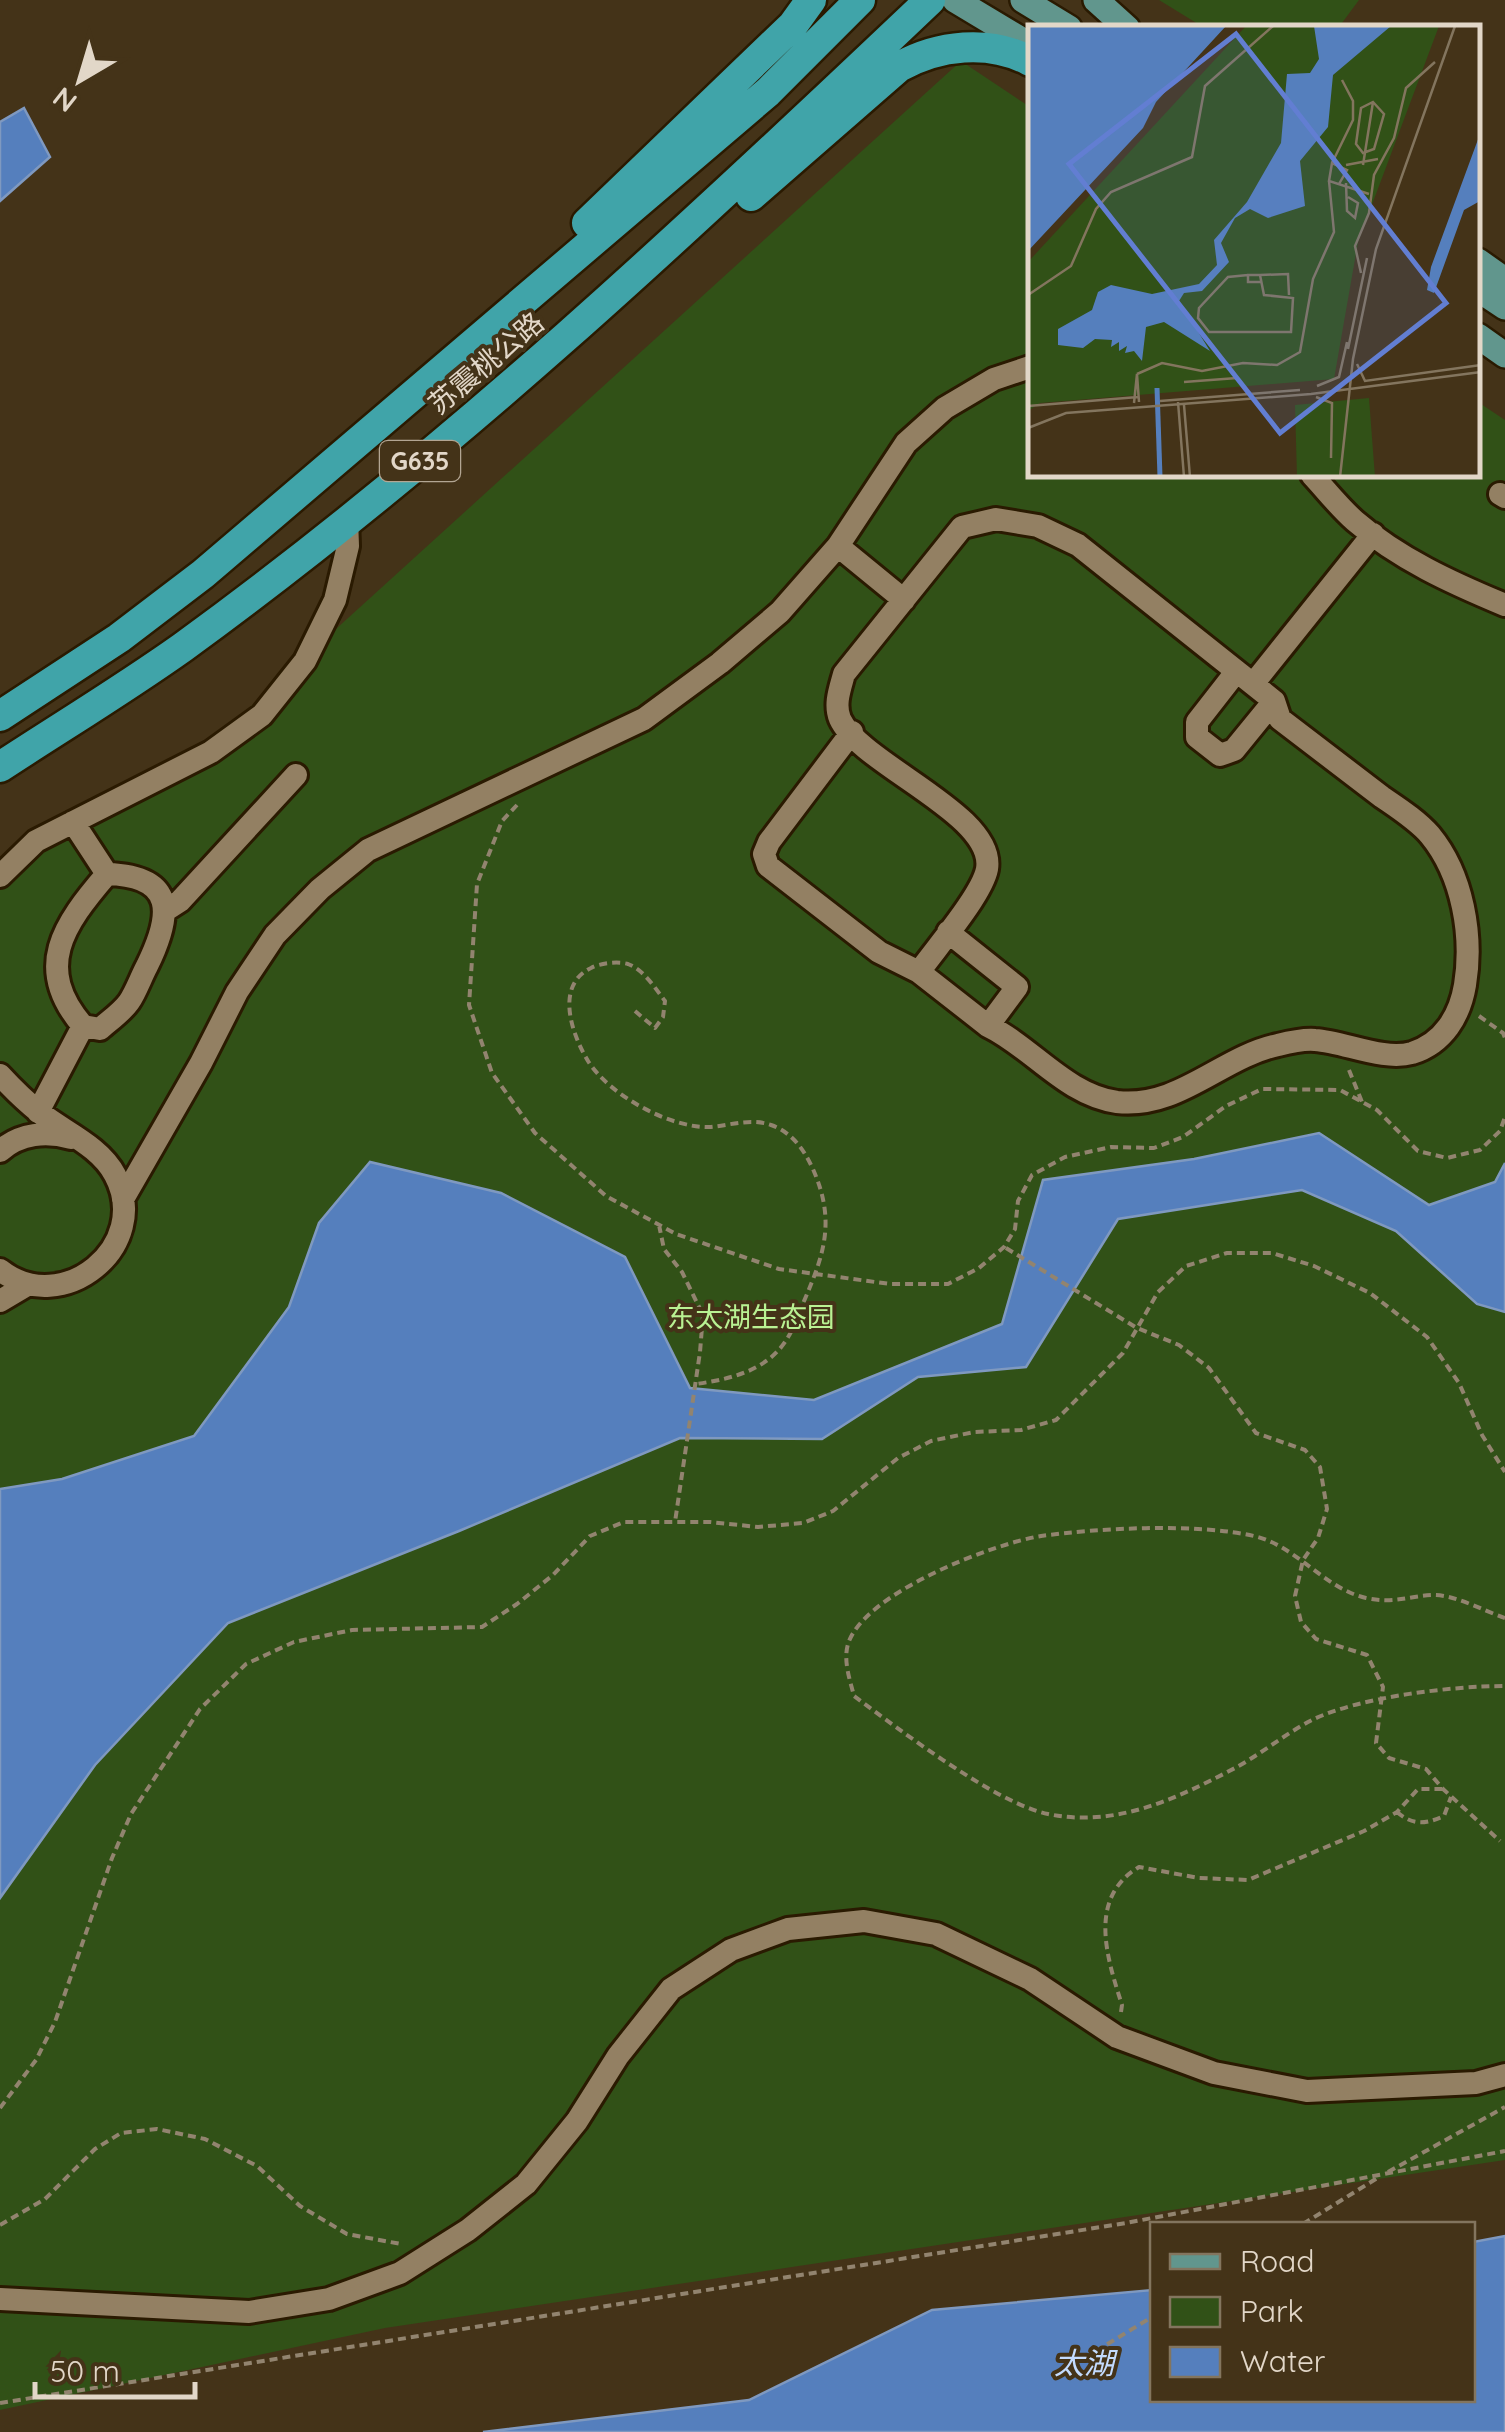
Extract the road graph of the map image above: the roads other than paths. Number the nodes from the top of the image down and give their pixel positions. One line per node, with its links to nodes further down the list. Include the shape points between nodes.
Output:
1 (811, 0): 21 (highway, via 793,25)
2 (860, 0): 21 (highway, 苏震桃公路 / G635, via 768,92)
3 (930, 0): 19 (highway, 苏震桃公路 / G635)
4 (956, 0): 9 (main road)
5 (1024, 0): 7 (main road)
6 (1096, 0): 8 (main road)
7 (1064, 25)
8 (1123, 25)
9 (1028, 45)
10 (1028, 61): 19 (highway, via 995,50 948,48 899,67 626,304)
11 (1480, 262): 12 (main road)
12 (1505, 280)
13 (1480, 290): 14 (main road)
14 (1504, 307)
15 (1480, 344): 17 (main road)
16 (1480, 345): 20 (main road)
17 (1505, 354)
18 (1028, 368): 25 (street, via 945,408 906,443)
19 (524, 373): 23 (highway, 苏震桃公路 / G635)
20 (1505, 374)
21 (416, 392): 30 (highway, 苏震桃公路 / G635, via 158,610)
22 (1315, 478): 24 (street)
23 (347, 520): 32 (highway, 苏震桃公路 / G635, via 161,662); 34 (street, via 335,600 305,661 262,715 211,752)
24 (1372, 534): 27 (street, via 1454,584); 28 (street)
25 (838, 546): 26 (street); 46 (street, via 780,612 644,720 368,850 320,889 275,935 237,992)
26 (904, 600): 28 (street, via 962,527 996,519 1038,526 1078,544); 31 (street, via 844,674 837,699 840,720)
27 (1505, 605)
28 (1244, 678): 29 (street); 29 (street, via 1197,722 1196,736 1220,754 1234,750)
29 (1274, 701): 41 (street, via 1280,720 1430,835 1454,877 1470,954 1462,1004 1438,1040 1410,1054 1312,1039 1278,1044 1247,1053 1174,1096 1142,1103 1087,1093)
30 (0, 716)
31 (852, 732): 38 (street, via 984,843 987,868); 39 (street, via 764,854 768,866 879,952)
32 (0, 767)
33 (296, 776): 37 (street)
34 (73, 822): 35 (street); 36 (street, via 36,841)
35 (108, 874): 37 (street, via 137,875 157,890); 40 (street, via 58,949 56,979 65,1005)
36 (0, 876)
37 (166, 910): 40 (street, via 129,1002 100,1029)
38 (948, 932): 39 (street); 41 (street, via 1017,987)
39 (919, 972): 41 (street)
40 (83, 1026): 43 (street)
41 (988, 1026)
42 (0, 1075): 43 (street)
43 (38, 1112): 44 (street)
44 (80, 1140): 45 (street, via 30,1135); 46 (street, via 116,1176)
45 (0, 1151)
46 (124, 1199): 48 (street, via 114,1248 98,1268 52,1287)
47 (0, 1270): 48 (street)
48 (27, 1284): 49 (street)
49 (0, 1301)
50 (1505, 2074): 51 (street, via 1476,2084 1307,2091 1214,2073 1117,2037 1030,1979 936,1934 864,1921 788,1930 731,1950 671,1989 526,2184 400,2273 329,2299 249,2312)
51 (0, 2299)

